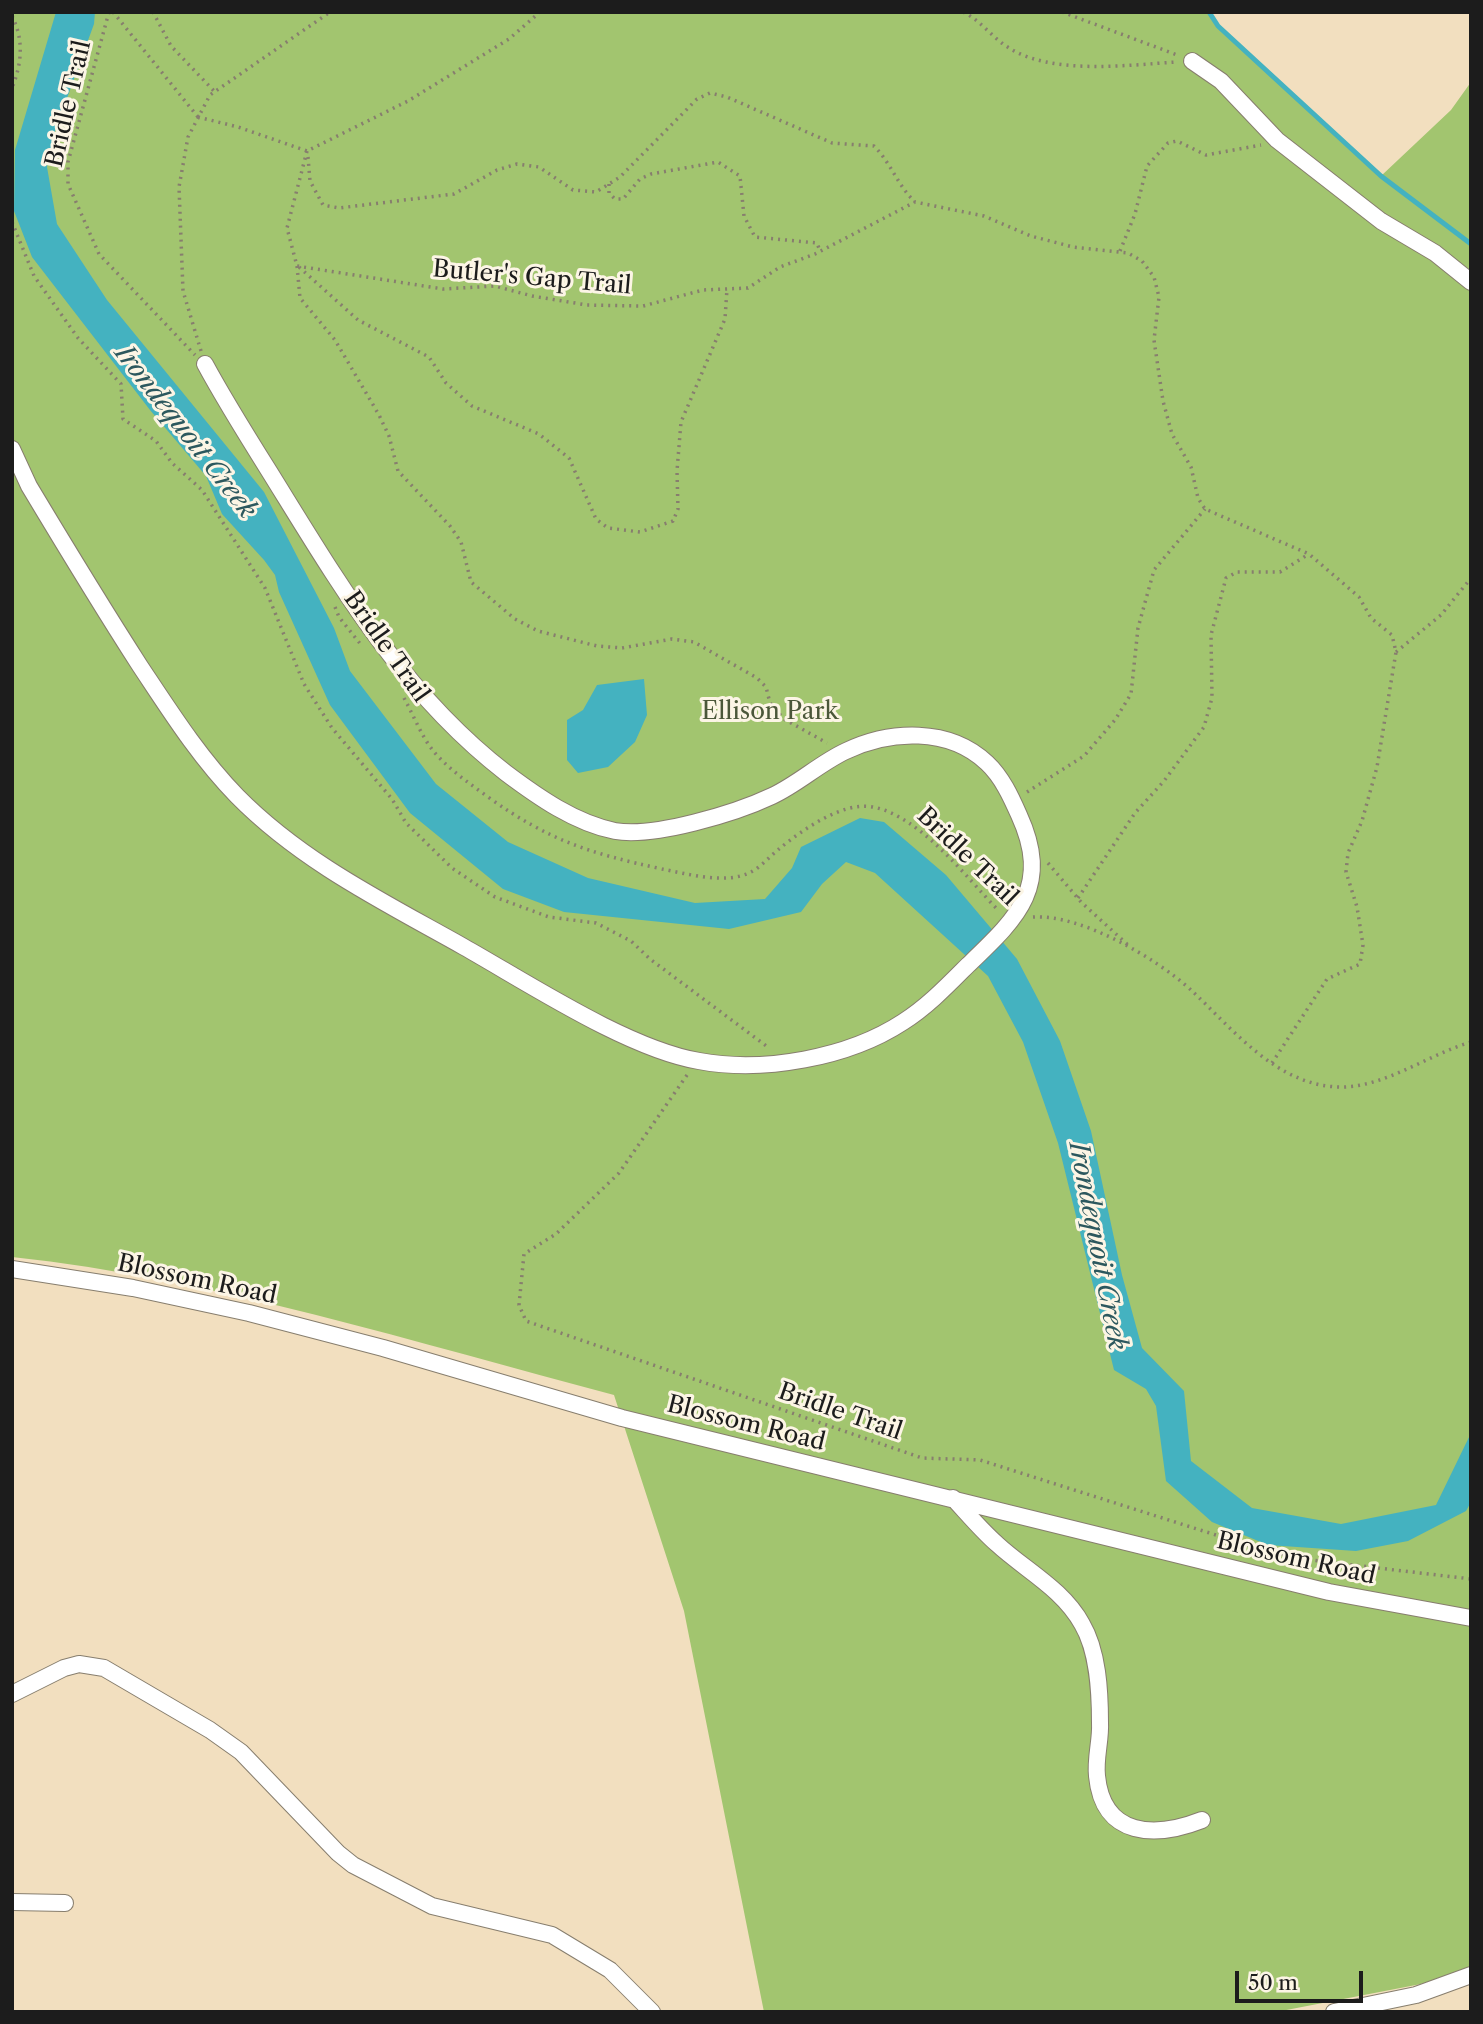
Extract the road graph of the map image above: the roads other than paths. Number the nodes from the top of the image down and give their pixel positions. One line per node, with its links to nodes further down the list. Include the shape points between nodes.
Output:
1 (1192, 61): 2 (street, via 1221,81 1277,140 1381,221 1435,253)
2 (1471, 282)
3 (205, 364): 4 (street, via 341,589 371,630 439,715 543,801 618,831 664,830 771,796 843,752 895,735 955,744 984,759 1005,785 1030,847 1026,897 1014,921 901,1024 828,1056 737,1064 696,1061 640,1041 332,873 266,823 203,758 168,708 29,486)
4 (12, 449)
5 (12, 1269): 6 (street, Blossom Road, via 107,1283 249,1313 622,1418)
6 (953, 1498): 7 (street, Blossom Road, via 1329,1592); 9 (street, via 1082,1622 1091,1643 1100,1703 1097,1775 1113,1817 1156,1833)
7 (1471, 1618)
8 (12, 1695): 13 (street, via 64,1668 79,1664 104,1668 241,1752 353,1865 440,1909 552,1935 610,1969)
9 (1202, 1821)
10 (12, 1902): 11 (street)
11 (65, 1903)
12 (1471, 1975): 14 (street, via 1416,1994)
13 (652, 2012)
14 (1334, 2012)

